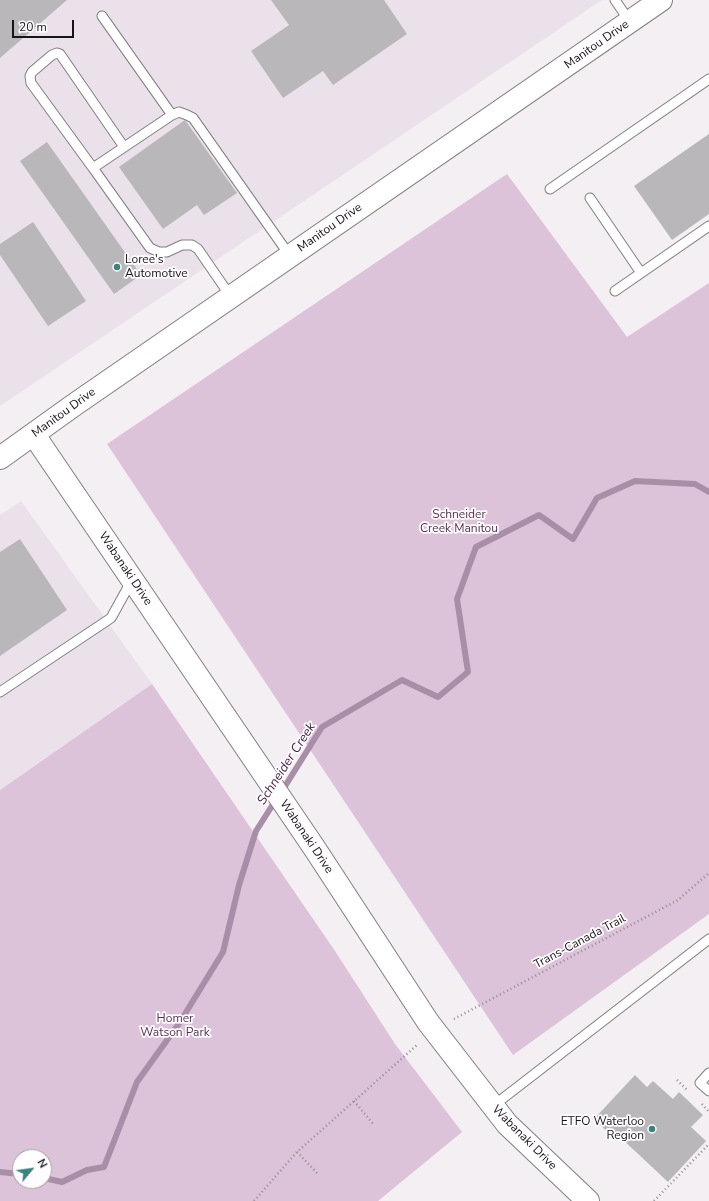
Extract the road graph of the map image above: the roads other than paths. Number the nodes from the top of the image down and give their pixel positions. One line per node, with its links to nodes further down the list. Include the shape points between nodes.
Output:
1 (615, 0): 4 (lane)
2 (662, 0): 4 (street, Manitou Drive)
3 (102, 16): 6 (lane)
4 (630, 22): 12 (street, Manitou Drive)
5 (709, 79): 9 (lane)
6 (172, 115): 7 (lane); 12 (lane, via 179,112 193,118)
7 (124, 147): 8 (lane); 8 (lane, via 60,54 52,56 32,72 32,83)
8 (93, 168): 15 (lane, via 150,248 167,252 182,245 192,245 198,249)
9 (550, 190)
10 (590, 198): 13 (lane)
11 (709, 226): 13 (lane)
12 (290, 256): 15 (street, Manitou Drive)
13 (641, 273): 14 (lane)
14 (615, 291)
15 (231, 297): 16 (street, Manitou Drive)
16 (34, 435): 17 (street, Manitou Drive); 18 (street, Wabanaki Drive)
17 (0, 458)
18 (132, 580): 19 (lane, via 111,618); 23 (street, Wabanaki Drive, via 315,849 428,1022)
19 (0, 692)
20 (709, 939): 23 (lane)
21 (709, 1073): 22 (lane, via 700,1083)
22 (709, 1091)
23 (492, 1106): 24 (street, Wabanaki Drive, via 507,1124)
24 (588, 1201)

